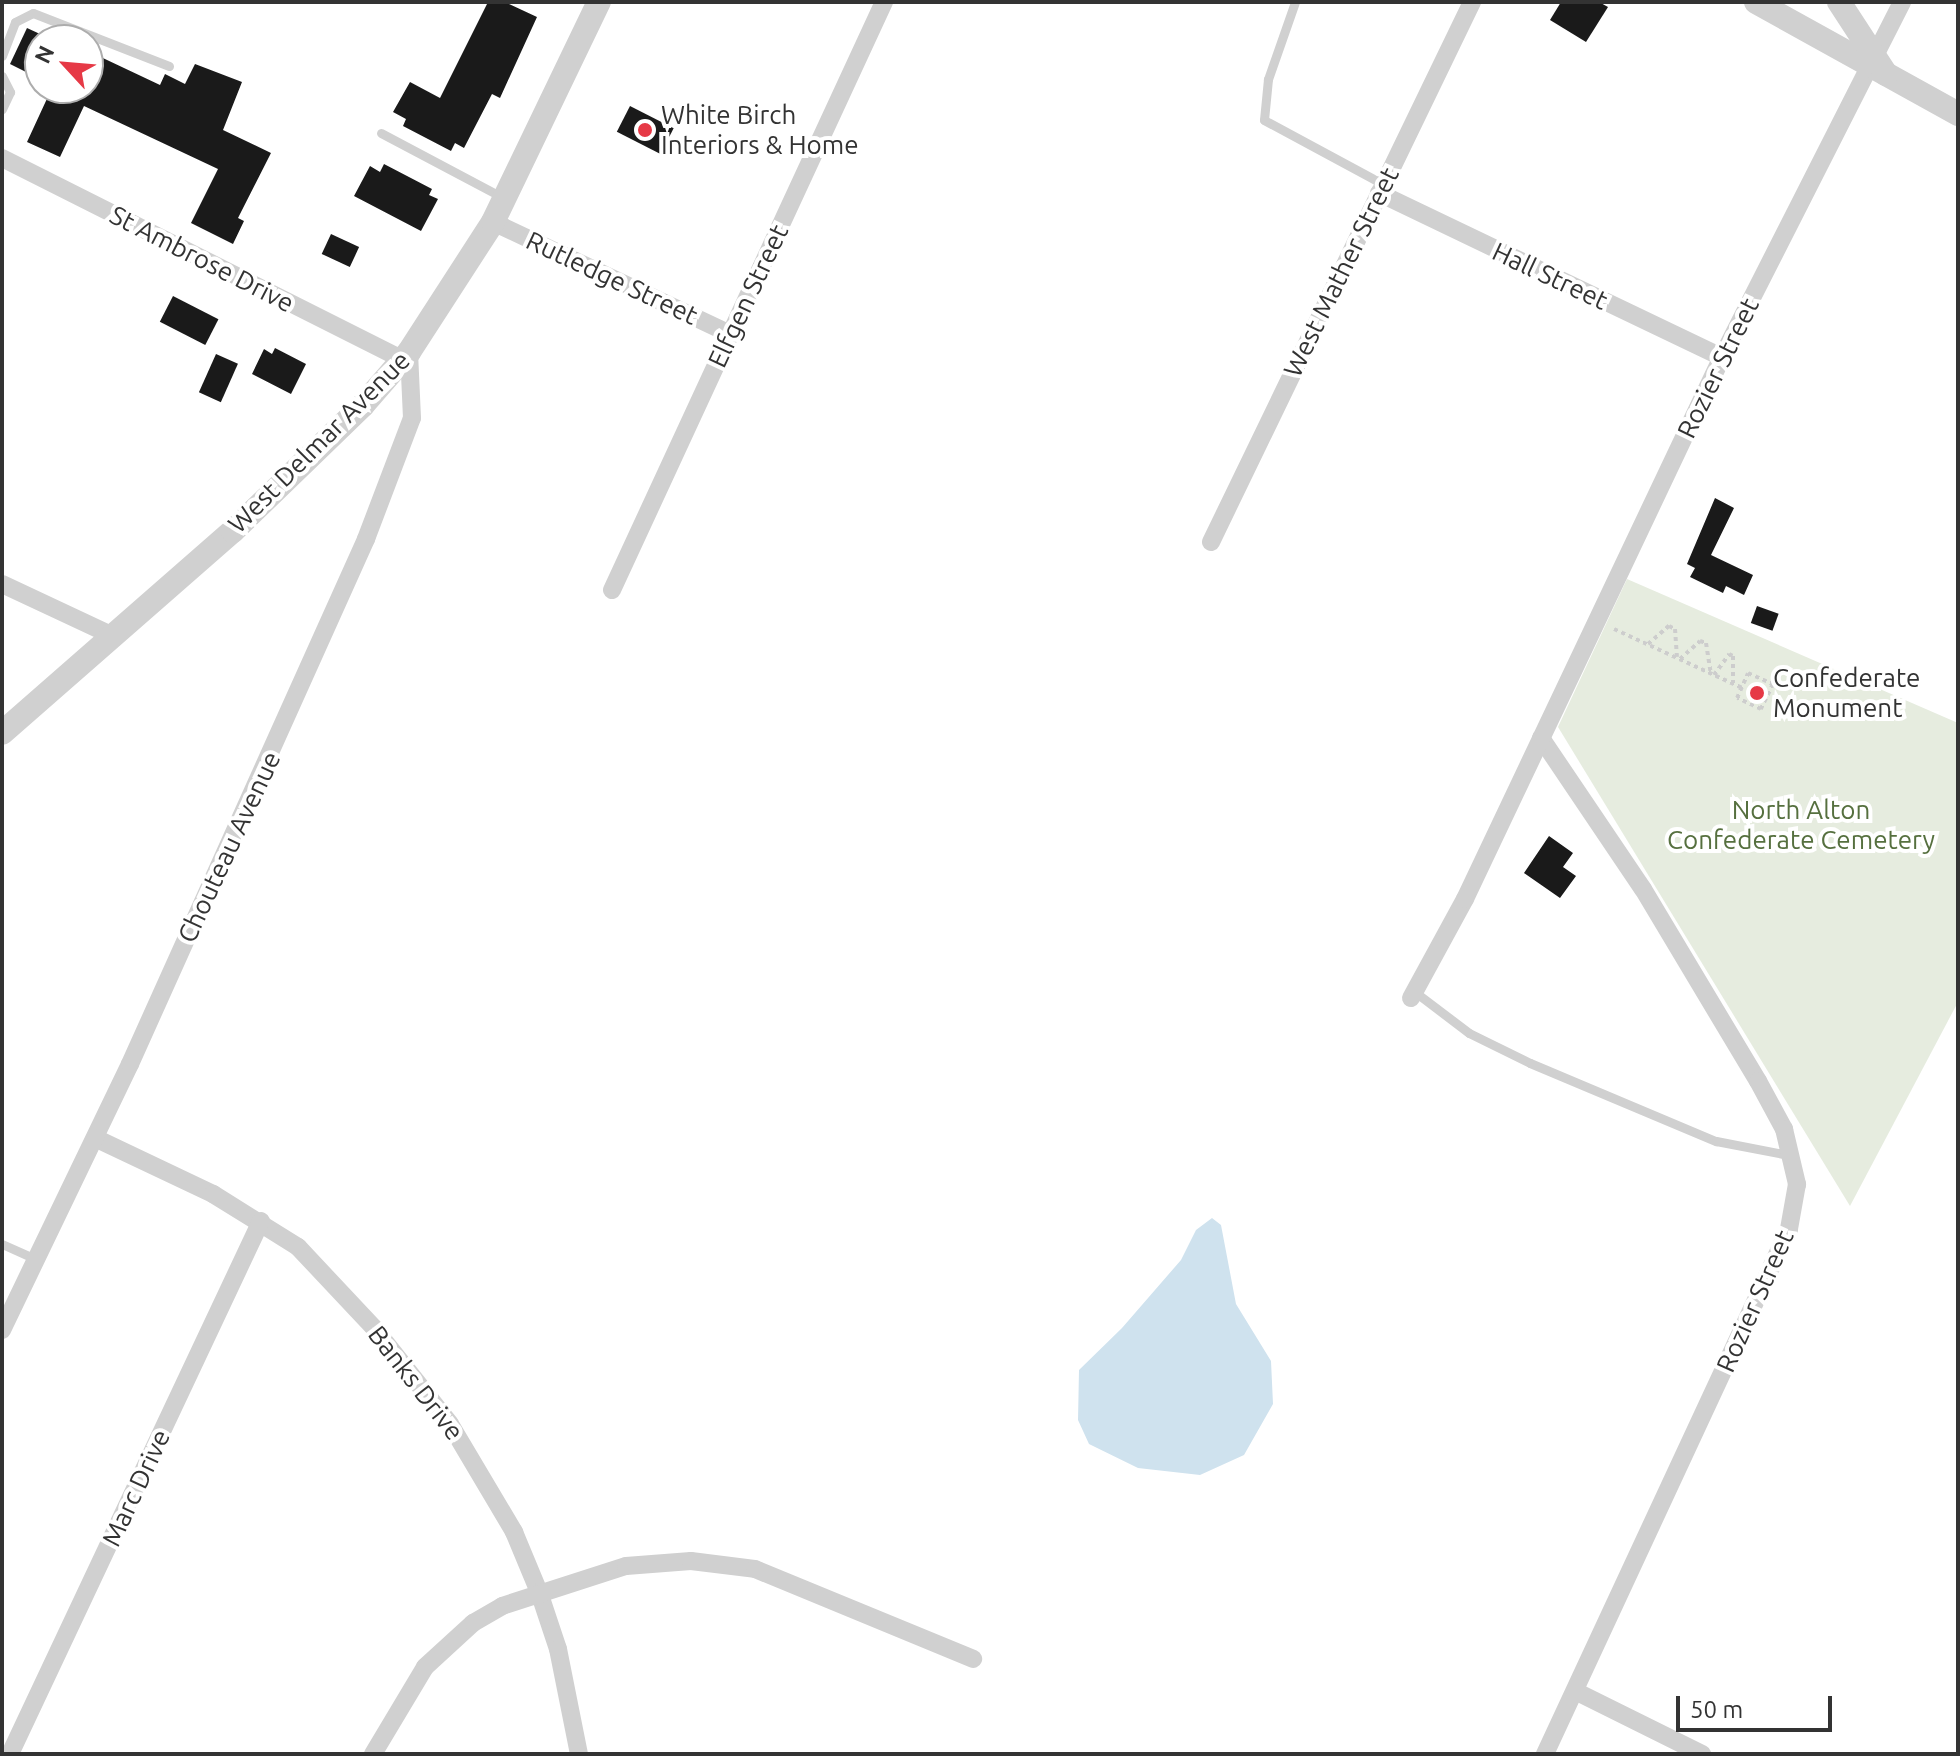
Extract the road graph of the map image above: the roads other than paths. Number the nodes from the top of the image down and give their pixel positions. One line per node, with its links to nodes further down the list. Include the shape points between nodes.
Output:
1 (884, 2): 19 (street, Elfgen Street)
2 (1295, 2): 16 (lane, via 1268,79 1264,120)
3 (1472, 2): 16 (street, West Mather Street)
4 (1756, 2): 10 (street)
5 (1839, 2): 10 (street)
6 (1902, 2): 10 (street, Rozier Street)
7 (596, 3): 17 (street, West Delmar Avenue)
8 (2, 56): 9 (lane, via 15,22 33,13)
9 (169, 66)
10 (1876, 66): 13 (street); 21 (street, Rozier Street)
11 (2, 76): 12 (lane, via 10,92)
12 (2, 109)
13 (1958, 114)
14 (381, 133): 17 (lane)
15 (2, 158): 20 (street, St Ambrose Drive)
16 (1381, 188): 21 (street, Hall Street); 22 (street, West Mather Street)
17 (505, 199): 18 (street, West Delmar Avenue)
18 (493, 222): 19 (street, Rutledge Street); 20 (street, West Delmar Avenue)
19 (730, 334): 24 (street, Elfgen Street)
20 (406, 356): 25 (street, West Delmar Avenue, via 316,452); 29 (street, Chouteau Avenue, via 412,418 366,539)
21 (1722, 357): 27 (street, Rozier Street)
22 (1211, 542)
23 (2, 584): 25 (street)
24 (612, 590)
25 (113, 636): 26 (street, West Delmar Avenue)
26 (2, 733)
27 (1541, 738): 28 (street, Rozier Street); 30 (street, Rozier Street, via 1643,889 1758,1081)
28 (1413, 995): 30 (lane, via 1469,1033 1530,1063 1716,1141)
29 (95, 1138): 31 (street, Banks Drive); 33 (street, Chouteau Avenue)
30 (1793, 1155): 37 (street, Rozier Street, via 1797,1184 1789,1229)
31 (261, 1221): 35 (street, Banks Drive, via 333,1281 450,1424 514,1532); 38 (street, Marc Drive)
32 (2, 1244): 33 (lane)
33 (36, 1259): 34 (street, Chouteau Avenue)
34 (2, 1330)
35 (539, 1592): 36 (street, via 626,1566 723,1563 786,1579); 39 (street, via 502,1606 447,1644 403,1696); 40 (street, Banks Drive, via 558,1649)
36 (973, 1659)
37 (1575, 1691): 41 (street, Rozier Street); 42 (street)
38 (10, 1754)
39 (373, 1754)
40 (579, 1754)
41 (1545, 1754)
42 (1702, 1754)

